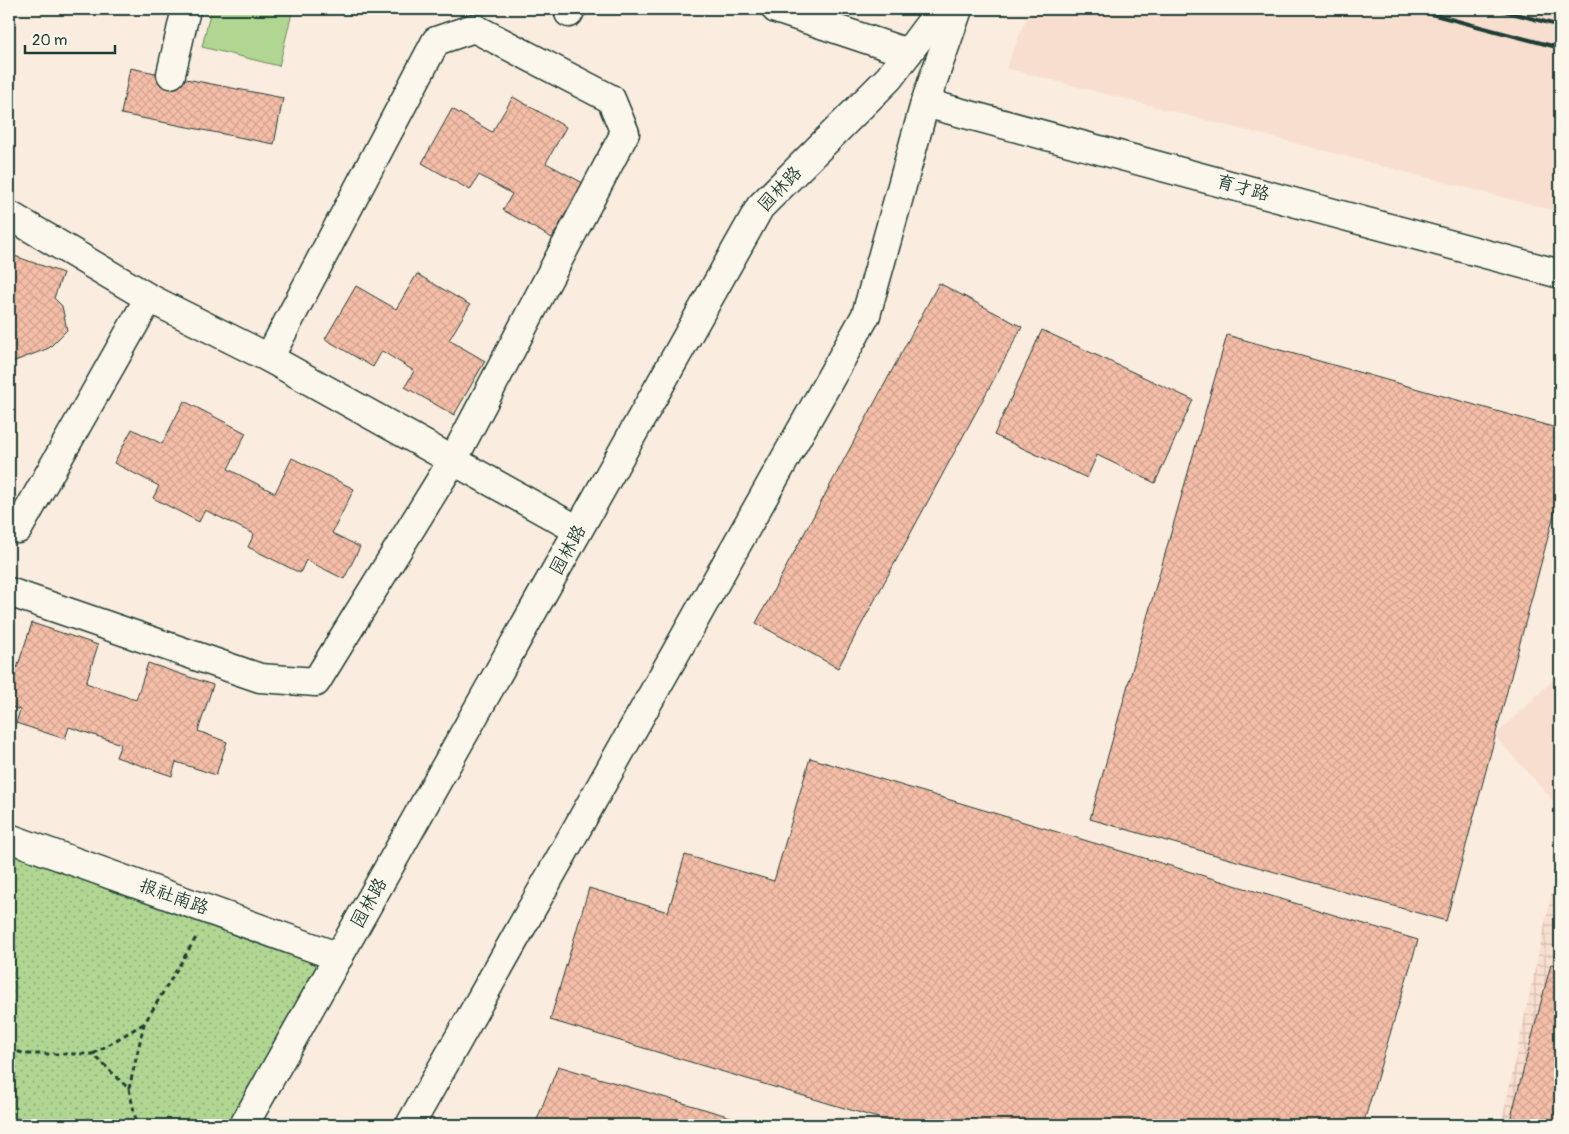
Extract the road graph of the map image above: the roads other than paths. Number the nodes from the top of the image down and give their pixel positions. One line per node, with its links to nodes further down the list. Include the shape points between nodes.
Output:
1 (186, 9): 6 (main road)
2 (776, 9): 5 (main road)
3 (937, 9): 5 (main road, 园林路)
4 (958, 9): 7 (main road)
5 (908, 53): 13 (main road, 园林路, via 889,78 760,207)
6 (171, 74)
7 (925, 103): 9 (main road, 育才路); 19 (main road, via 866,314)
8 (9, 216): 10 (main road)
9 (1560, 274)
10 (150, 298): 11 (main road); 14 (main road)
11 (269, 358): 12 (main road); 12 (main road, via 436,41 474,28 611,99 625,133)
12 (453, 460): 13 (main road); 15 (main road, via 316,682 260,678)
13 (578, 530): 17 (main road, 园林路)
14 (12, 534)
15 (9, 592)
16 (9, 838): 17 (main road, 报社南路)
17 (339, 957): 18 (main road, 园林路)
18 (244, 1125)
19 (410, 1125)

